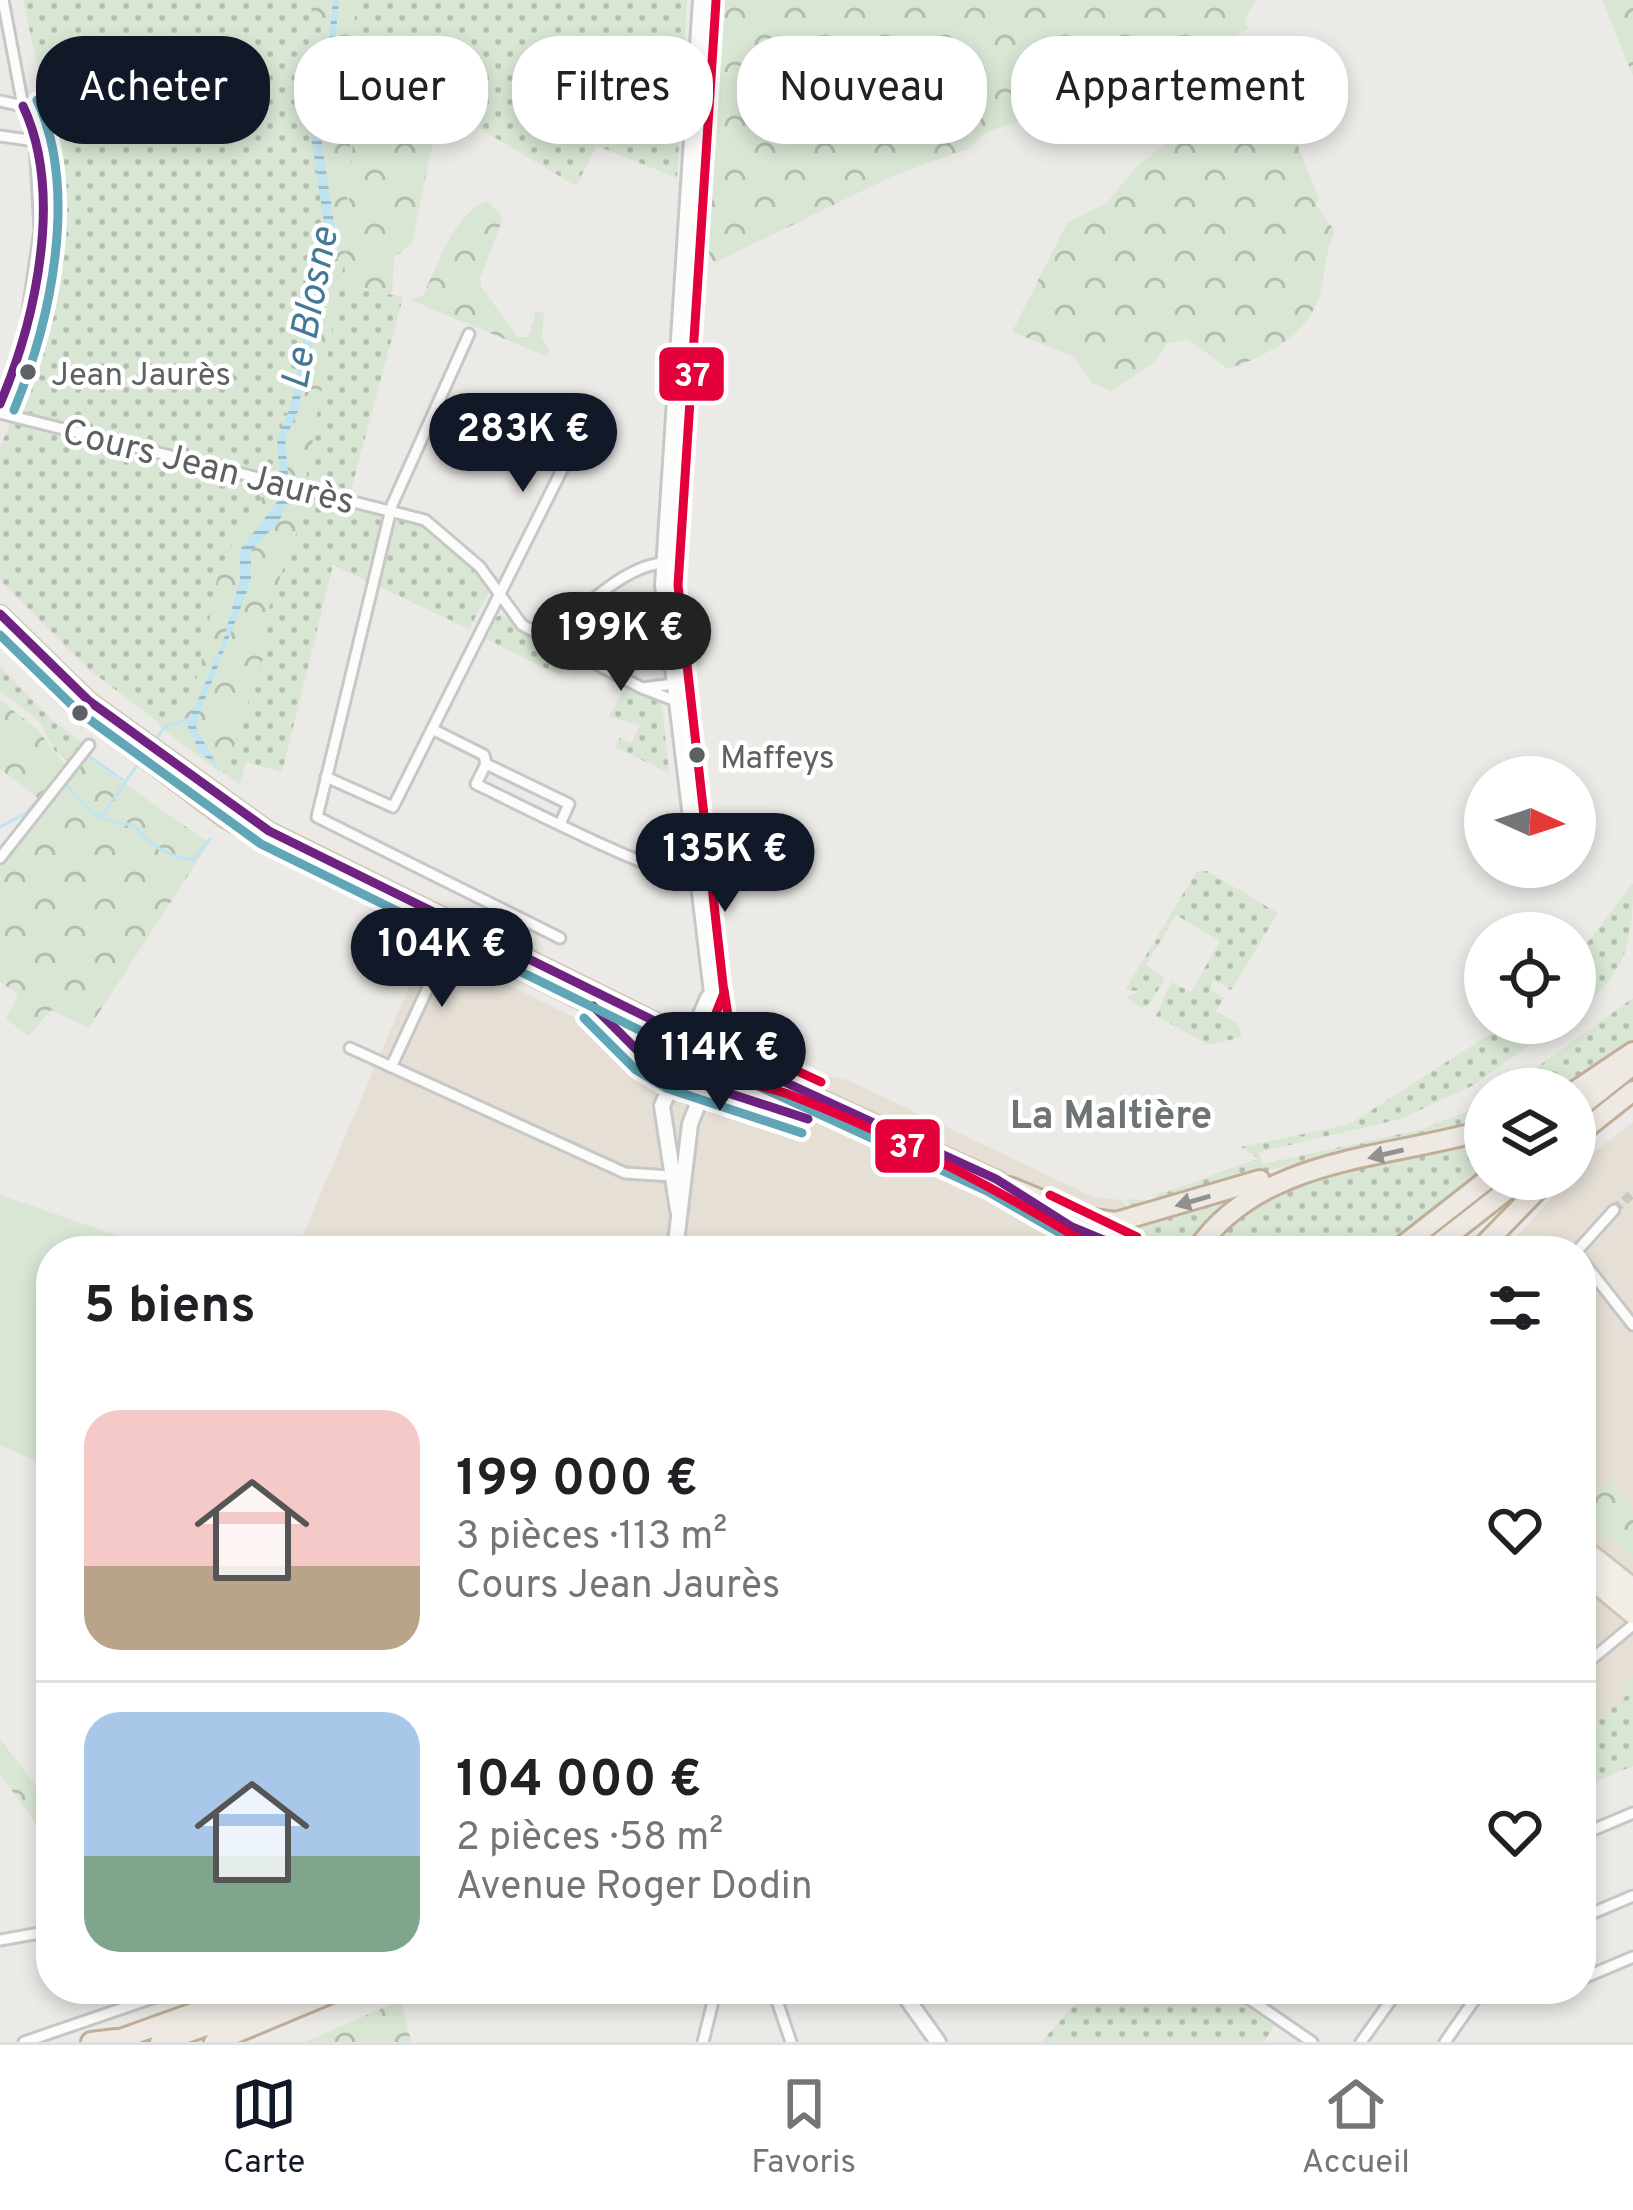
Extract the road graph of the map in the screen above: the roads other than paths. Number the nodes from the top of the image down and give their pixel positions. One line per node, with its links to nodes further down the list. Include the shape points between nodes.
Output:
1 (3, 0): 4 (street)
2 (701, 0): 11 (main road)
3 (0, 101): 4 (street)
4 (23, 106): 6 (street)
5 (0, 136): 6 (street)
6 (35, 140): 8 (street, via 36,268)
7 (470, 334): 10 (street)
8 (0, 408): 10 (street, Cours Jean Jaurès)
9 (588, 418): 12 (street)
10 (391, 509): 12 (street, Cours Jean Jaurès, via 454,540); 23 (street)
11 (665, 563): 15 (street, via 643,566 576,615); 16 (main road)
12 (498, 595): 17 (street, Cours Jean Jaurès, via 538,635); 19 (street)
13 (0, 614): 20 (main road)
14 (0, 632): 20 (main road, via 57,690)
15 (562, 635)
16 (674, 684): 17 (street); 18 (main road)
17 (642, 688): 18 (street, Cours Jean Jaurès)
18 (676, 701): 27 (main road)
19 (432, 729): 22 (street, via 484,755); 23 (street, via 393,807)
20 (118, 731): 24 (main road)
21 (89, 745): 26 (street)
22 (486, 764): 25 (street, via 569,804); 25 (street, via 476,784)
23 (326, 777): 29 (street, via 317,817)
24 (185, 781): 28 (main road, via 264,843); 31 (main road, via 304,850)
25 (560, 822): 27 (street, via 682,880)
26 (0, 858)
27 (696, 878): 30 (main road)
28 (452, 935): 36 (street); 37 (main road, via 604,1013 651,1062)
29 (560, 938)
30 (709, 993): 31 (main road); 33 (main road)
31 (691, 1039): 33 (main road); 37 (main road)
32 (350, 1048): 36 (street)
33 (718, 1051): 39 (main road); 48 (main road)
34 (1633, 1052): 38 (highway)
35 (1633, 1065): 41 (highway)
36 (391, 1067): 47 (street, via 625,1173)
37 (676, 1075): 39 (main road); 47 (main road, via 662,1106)
38 (1596, 1077)
39 (705, 1088): 47 (main road); 54 (main road, via 791,1098 1028,1208)
40 (1633, 1091): 42 (highway)
41 (1596, 1094)
42 (1602, 1115): 43 (highway); 44 (highway)
43 (1596, 1120)
44 (1596, 1123)
45 (1464, 1135): 46 (highway, one-way to 46)
46 (1306, 1173): 48 (highway, one-way to 48, via 1116,1222 1085,1218); 56 (highway, via 1234,1205)
47 (679, 1178): 53 (main road)
48 (1010, 1186): 55 (main road)
49 (1464, 1198): 57 (highway)
50 (1494, 1200): 58 (highway)
51 (1528, 1200): 59 (highway)
52 (1614, 1210): 60 (street)
53 (675, 1236)
54 (1068, 1236)
55 (1094, 1236)
56 (1208, 1236)
57 (1415, 1236)
58 (1449, 1236)
59 (1493, 1236)
60 (1594, 1236)
61 (1596, 1277): 62 (street)
62 (1633, 1325)
63 (1596, 1557): 65 (main road)
64 (1596, 1571): 67 (main road)
65 (1633, 1586)
66 (1596, 1587): 68 (main road)
67 (1633, 1599)
68 (1633, 1620): 69 (street)
69 (1596, 1654)
70 (1633, 1813): 71 (street)
71 (1596, 1829)
72 (1633, 1895): 73 (street)
73 (1596, 1911)
74 (36, 1934): 75 (street)
75 (0, 1940)
76 (1633, 1957): 77 (street)
77 (1596, 1973)
78 (134, 2004): 89 (street)
79 (218, 2004): 88 (highway)
80 (270, 2004): 91 (highway)
81 (305, 2004): 92 (highway)
82 (712, 2004): 93 (street)
83 (778, 2004): 94 (street)
84 (911, 2004): 95 (main road)
85 (1257, 2004): 96 (street)
86 (1388, 2004): 97 (street)
87 (1472, 2004): 98 (street)
88 (114, 2041): 90 (highway)
89 (24, 2042)
90 (91, 2042)
91 (160, 2042)
92 (214, 2042)
93 (703, 2042)
94 (791, 2042)
95 (938, 2042)
96 (1312, 2042)
97 (1361, 2042)
98 (1445, 2042)

